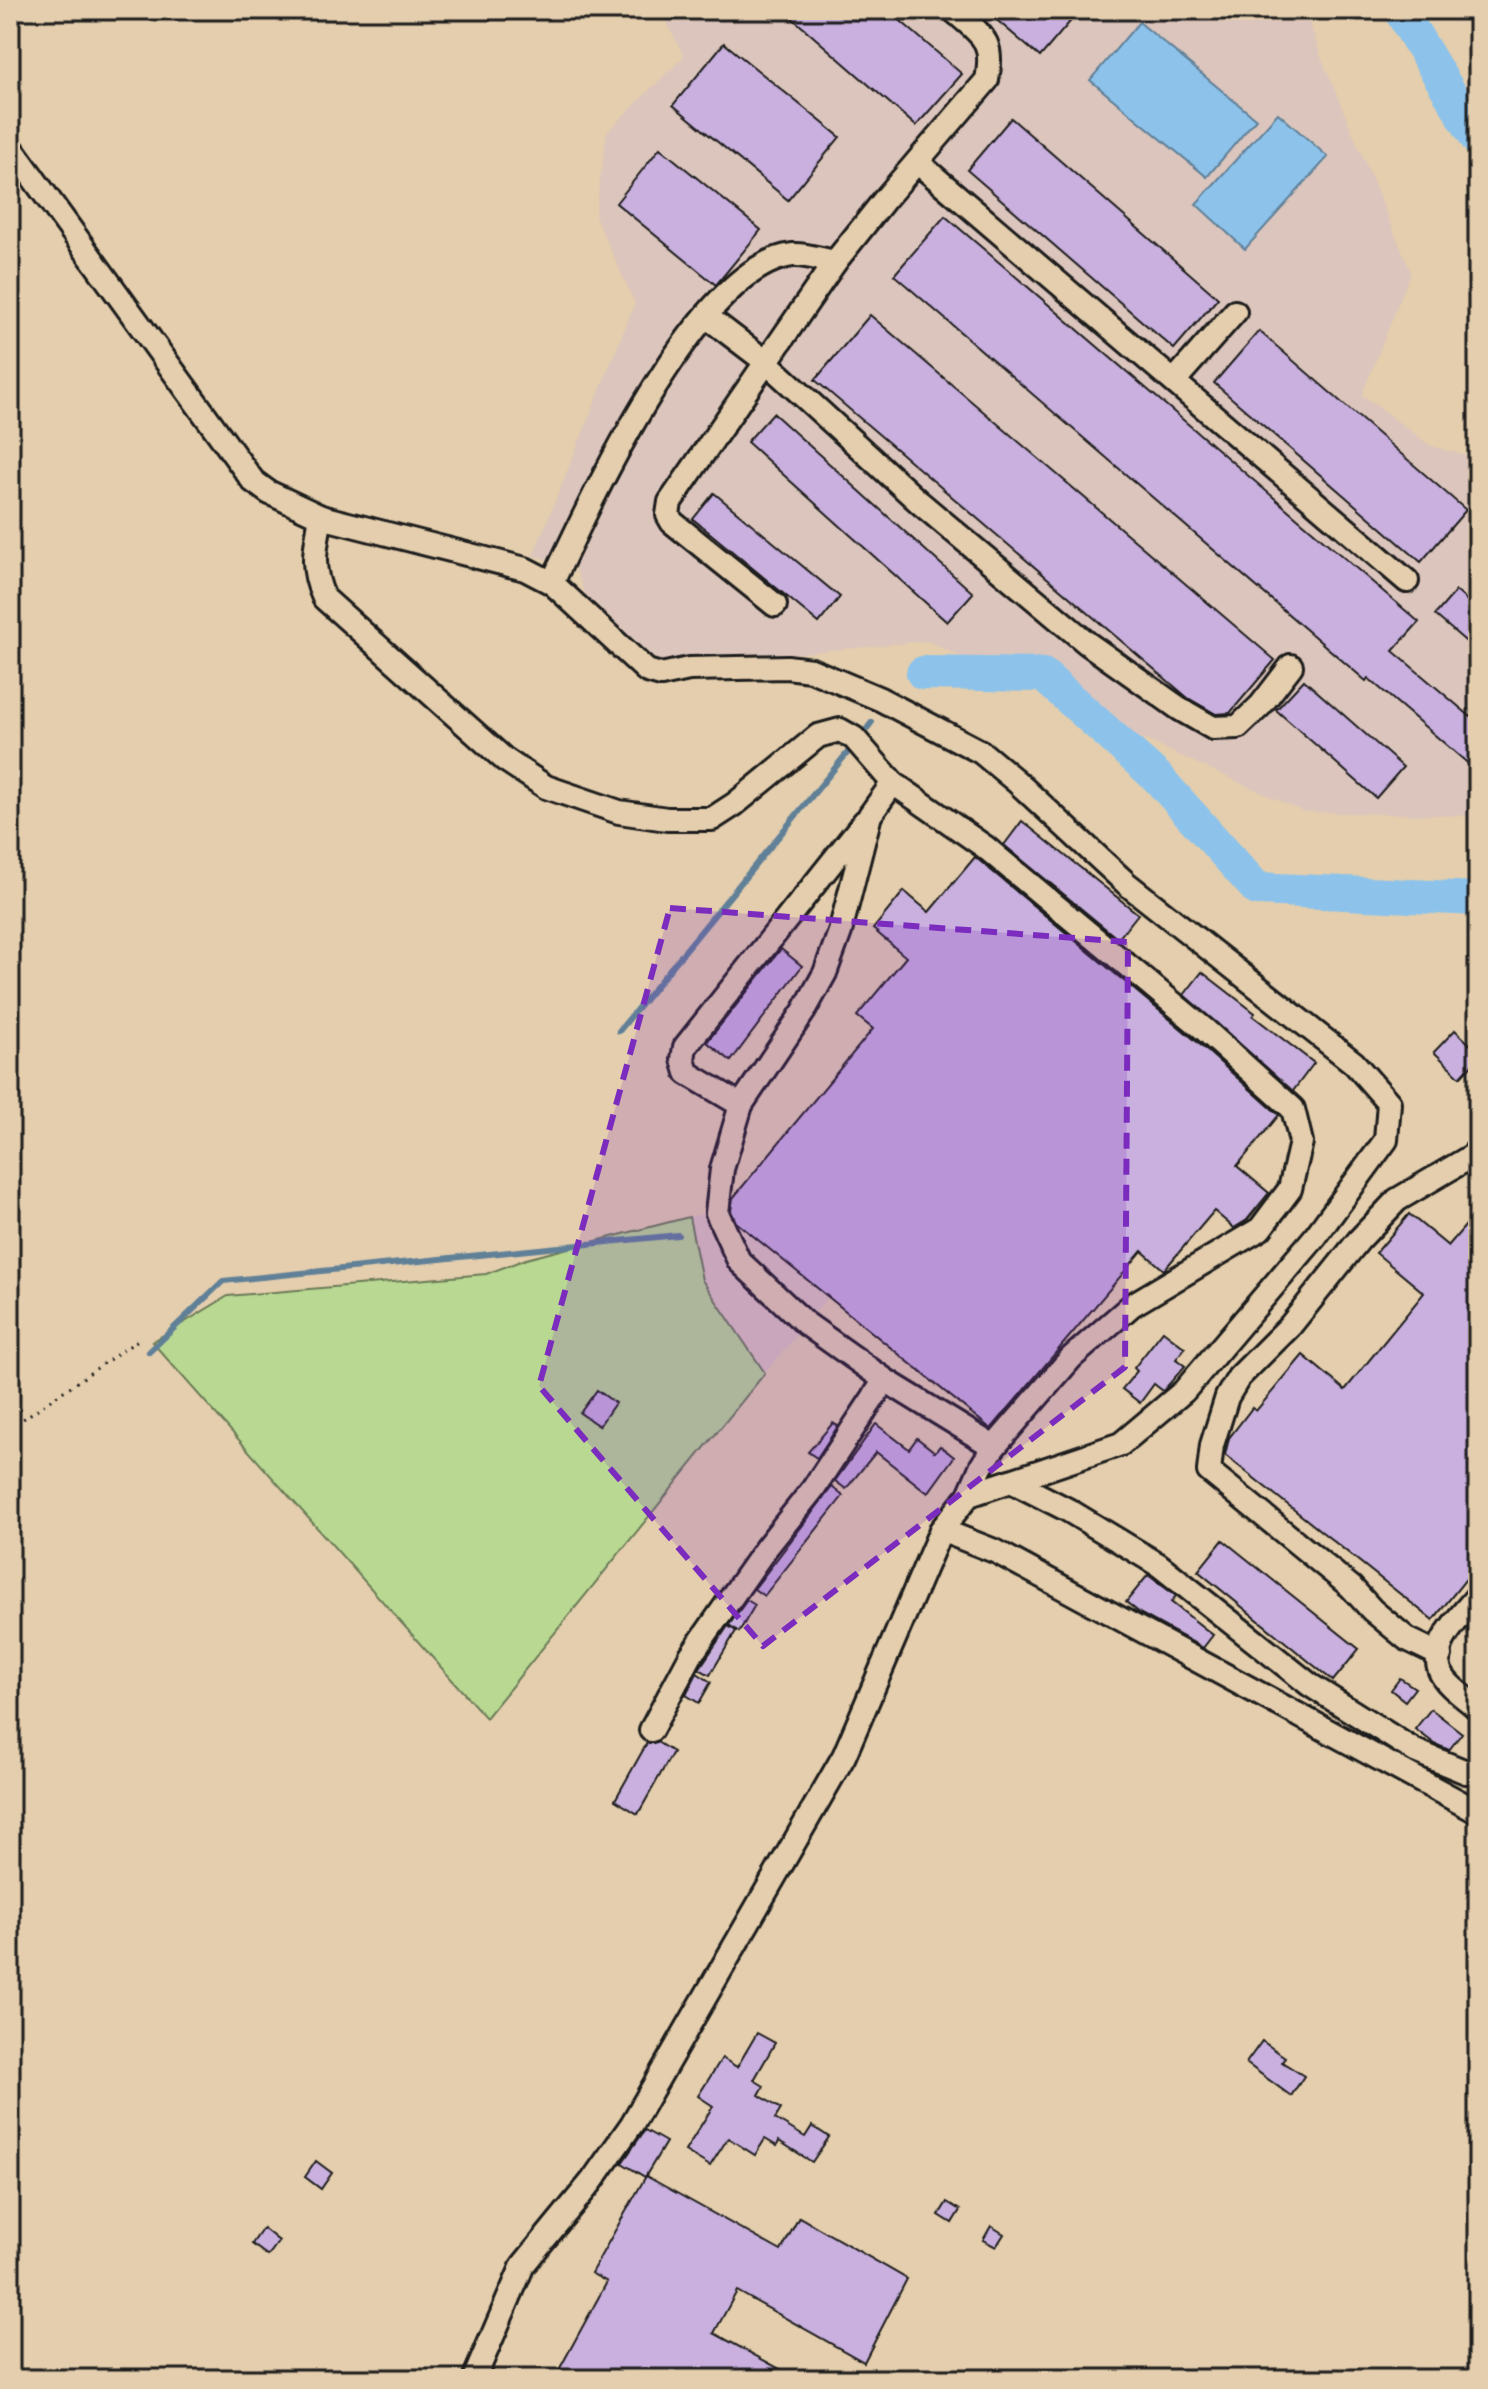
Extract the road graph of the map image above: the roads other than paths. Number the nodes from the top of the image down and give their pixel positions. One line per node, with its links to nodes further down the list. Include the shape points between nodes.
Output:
1 (953, 10): 3 (street, via 984,38 992,57 987,80)
2 (10, 146): 9 (street, via 253,481)
3 (917, 162): 4 (street); 8 (street)
4 (835, 262): 6 (street, via 794,255 777,260 753,272); 7 (street)
5 (1235, 312): 8 (street)
6 (706, 316): 7 (street); 11 (street, via 654,385)
7 (765, 361): 12 (street, via 670,502 668,515); 13 (street, via 919,502 1087,643 1180,709 1213,728 1238,727)
8 (1175, 380): 10 (street)
9 (321, 517): 11 (street, via 501,561); 14 (street, via 313,559 324,598 504,759 546,787 619,812 712,819 818,736 840,730 854,738)
10 (1407, 581)
11 (552, 583): 20 (street, via 647,671 661,675 689,669 811,670 981,752 1127,884 1354,1063 1389,1103 1386,1140 1315,1237 1184,1391 1121,1444)
12 (775, 605)
13 (1291, 666)
14 (893, 783): 15 (street); 19 (street, via 985,847 1205,1030 1293,1109 1301,1142 1290,1189 1260,1229 1132,1305 1071,1358)
15 (870, 815): 16 (street, via 825,973); 16 (street, via 685,1047 687,1073)
16 (741, 1105): 18 (street, via 722,1169 717,1213 739,1261 805,1323)
17 (1478, 1149): 24 (street, via 1397,1200 1290,1326 1239,1377 1227,1397 1209,1471 1407,1639)
18 (885, 1380): 19 (street); 26 (street, via 691,1655)
19 (994, 1447): 21 (street)
20 (1013, 1482): 21 (street); 27 (street, via 1159,1565 1310,1685 1402,1743 1466,1772)
21 (969, 1495): 22 (street)
22 (941, 1530): 28 (street, via 997,1552); 29 (street, via 844,1756 632,2124 523,2265)
23 (1478, 1595): 24 (street, via 1441,1641)
24 (1440, 1655): 25 (street, via 1444,1678)
25 (1478, 1709)
26 (651, 1730)
27 (1478, 1769)
28 (1478, 1812)
29 (474, 2379)

